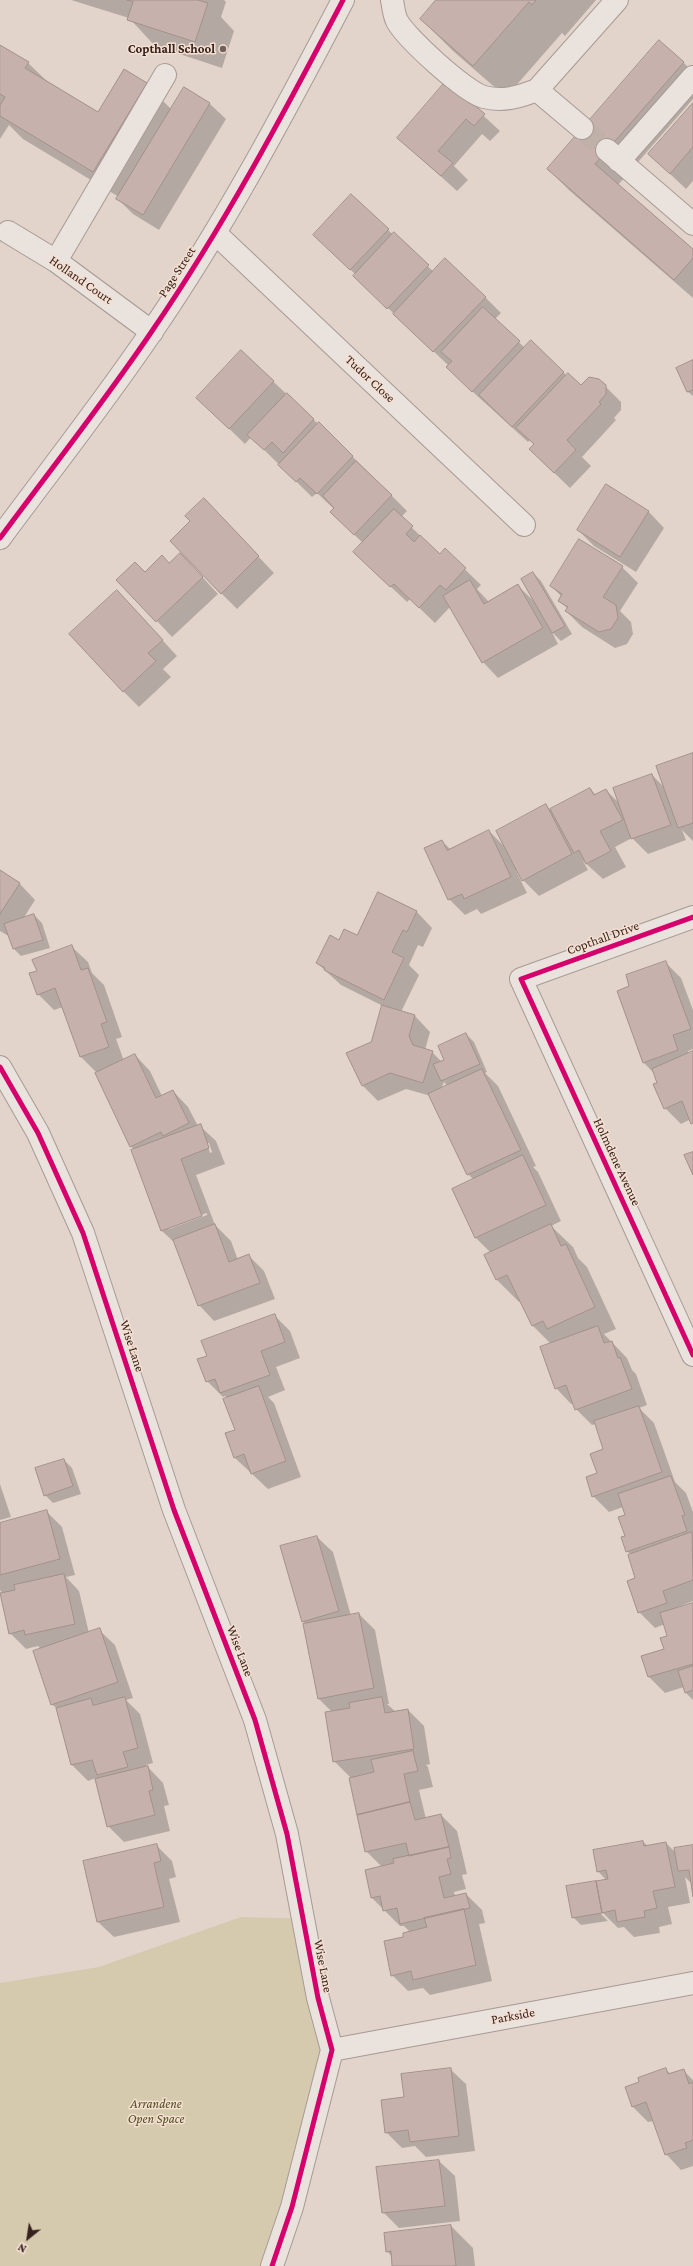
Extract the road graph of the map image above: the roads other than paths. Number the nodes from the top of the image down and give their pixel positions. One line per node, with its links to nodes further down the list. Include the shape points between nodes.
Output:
1 (343, 0): 10 (street, Page Street, via 294,95)
2 (392, 0): 6 (street, via 397,21 430,58 482,97 503,100)
3 (617, 0): 6 (street)
4 (165, 75): 11 (street)
5 (693, 77): 8 (street, via 613,156)
6 (537, 90): 7 (street)
7 (582, 128)
8 (693, 224)
9 (8, 232): 11 (street, Holland Court)
10 (215, 233): 12 (street, Page Street); 13 (street, Tudor Close)
11 (56, 261): 12 (street, Holland Court)
12 (152, 332): 14 (street, Page Street)
13 (524, 525)
14 (0, 538)
15 (693, 917): 16 (street, Copthall Drive)
16 (521, 979): 18 (street, Holmdene Avenue)
17 (0, 1067): 20 (street, Wise Lane, via 38,1133 83,1233 174,1510 255,1720 287,1834 318,1998)
18 (693, 1355)
19 (693, 1983): 20 (street, Parkside)
20 (332, 2050): 21 (street, Wise Lane, via 292,2207)
21 (272, 2266)

